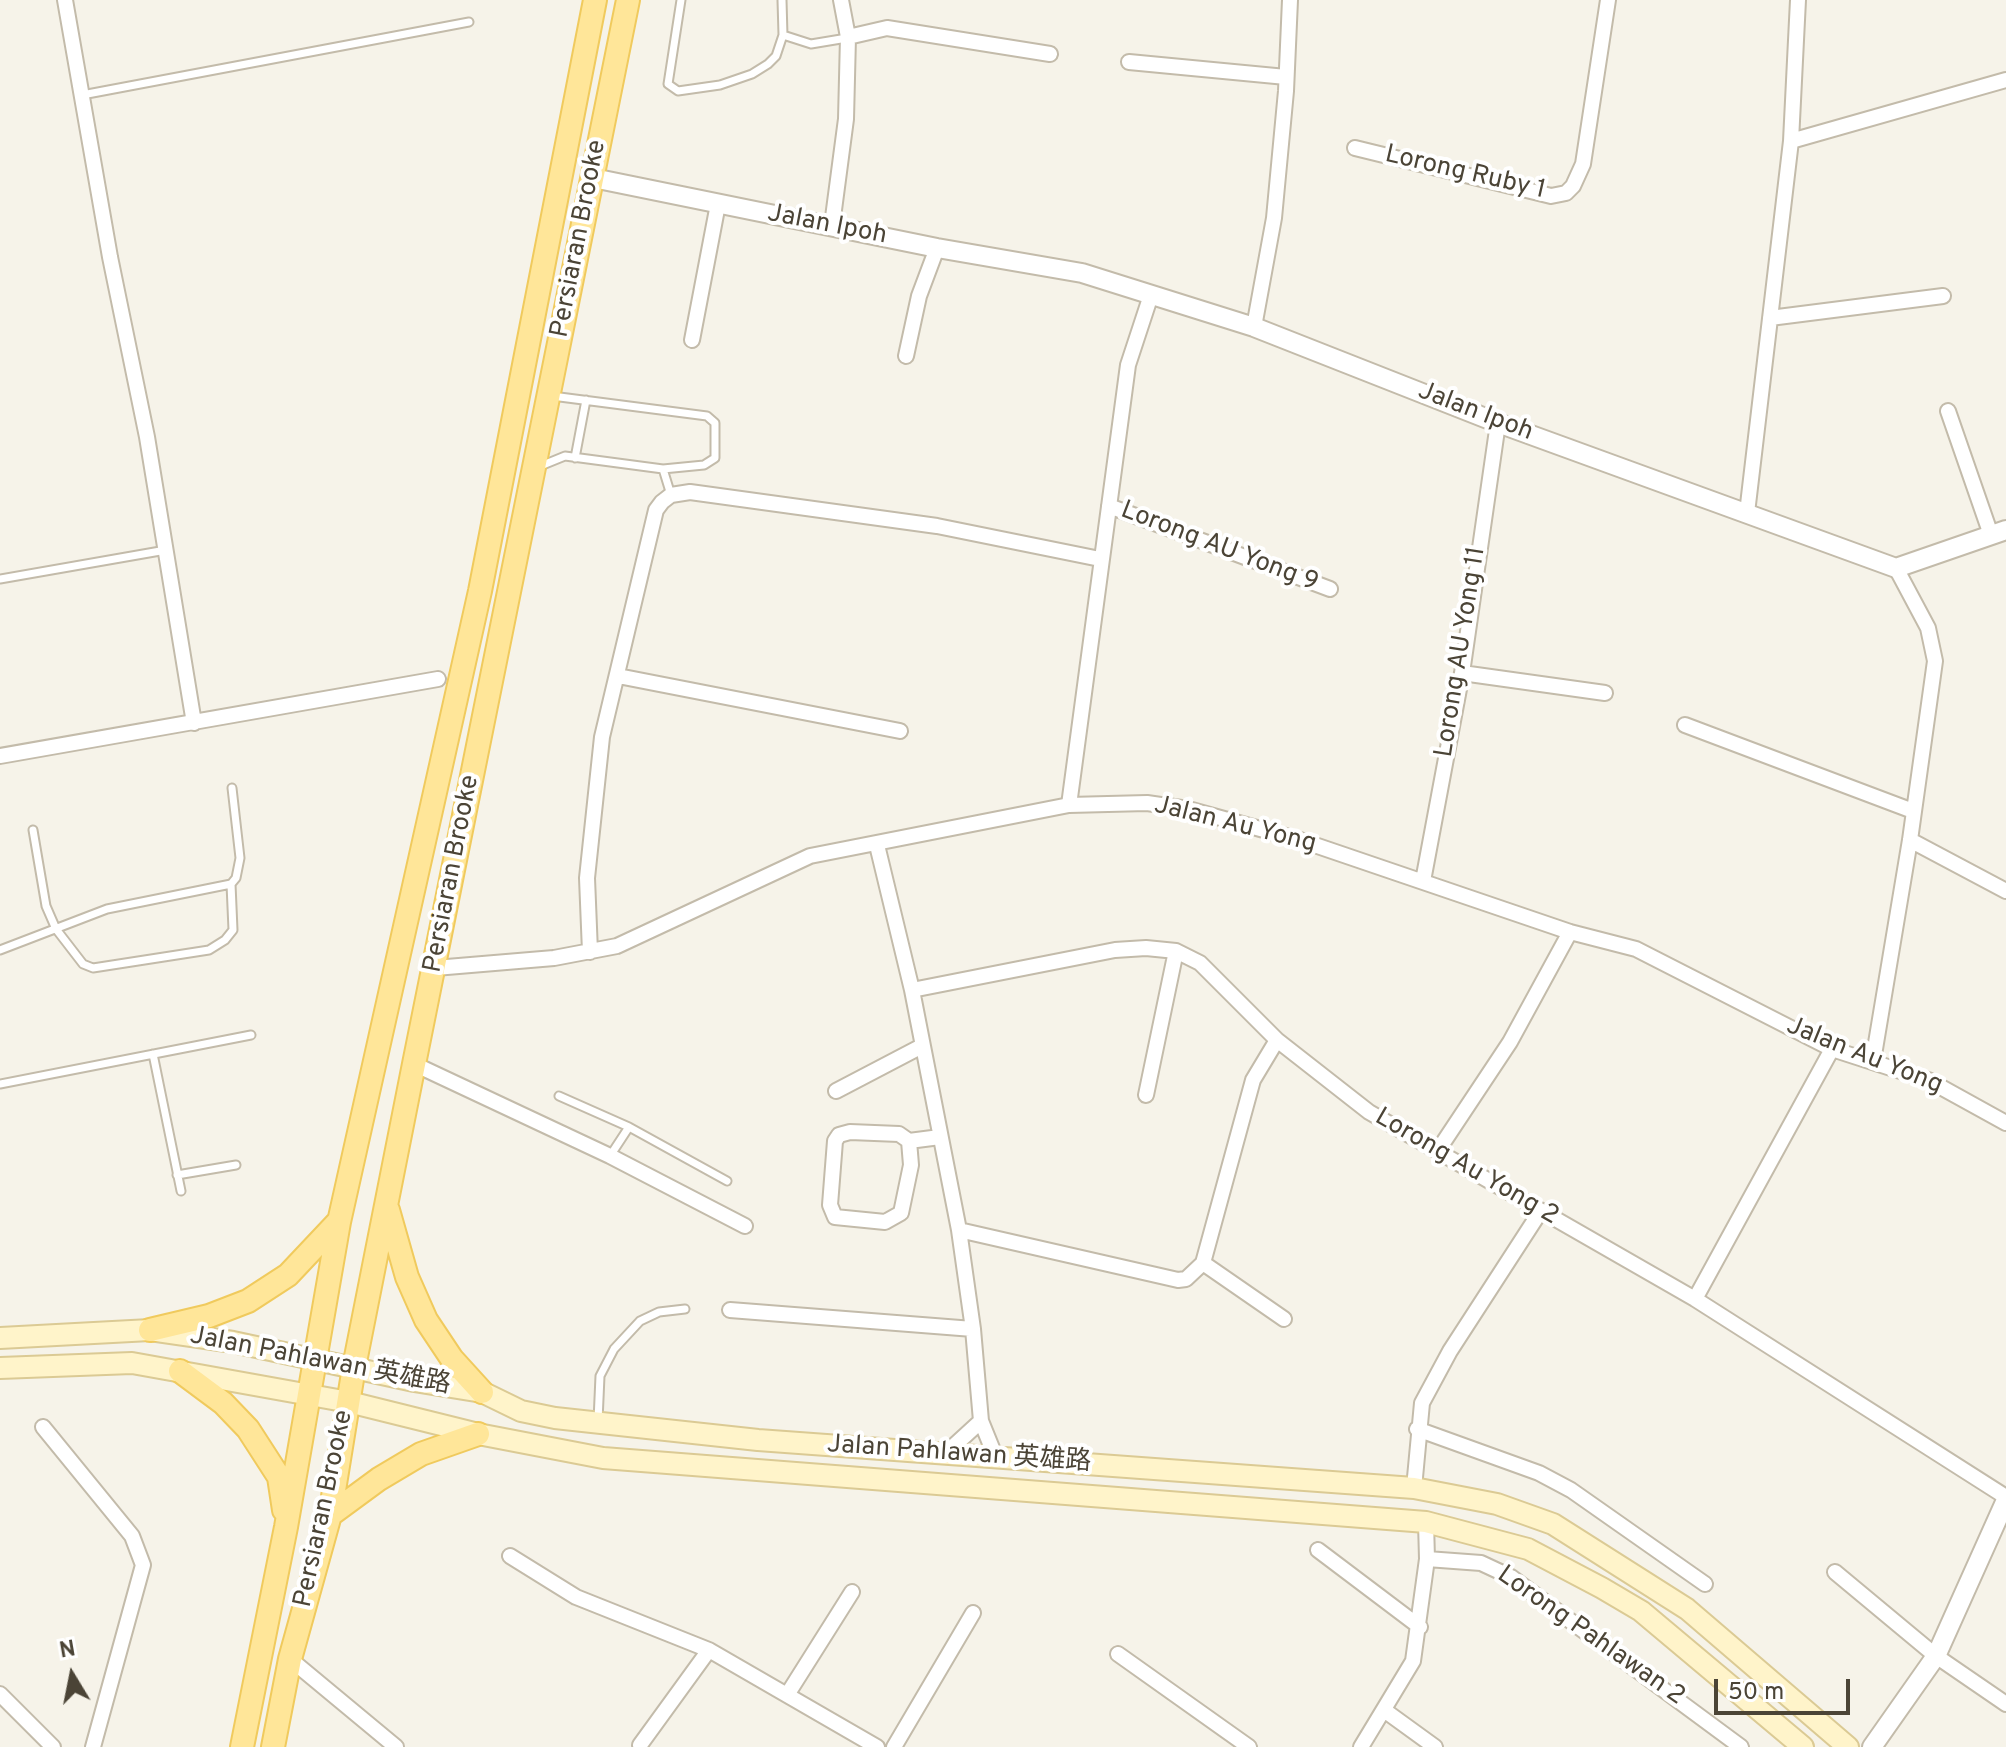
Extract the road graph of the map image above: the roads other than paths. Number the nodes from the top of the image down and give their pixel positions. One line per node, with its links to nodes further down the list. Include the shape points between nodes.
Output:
1 (65, 0): 17 (street)
2 (595, 0): 93 (main road, Persiaran Brooke, via 480,591)
3 (628, 0): 20 (main road, Persiaran Brooke)
4 (681, 0): 11 (lane, via 668,84 672,89 692,91 752,74 776,56)
5 (782, 0): 11 (lane)
6 (841, 0): 12 (street)
7 (1290, 0): 15 (street)
8 (1608, 0): 19 (street, Lorong Ruby 1, via 1583,164 1566,193 1551,196)
9 (1798, 0): 18 (street)
10 (469, 22): 17 (lane)
11 (783, 35): 12 (lane, via 811,44)
12 (848, 37): 13 (street, via 887,28); 22 (street, via 846,119)
13 (1050, 54)
14 (1129, 62): 15 (street)
15 (1286, 77): 27 (street, via 1274,218)
16 (2006, 80): 18 (street)
17 (80, 95): 41 (street)
18 (1791, 141): 26 (street)
19 (1355, 148)
20 (593, 178): 21 (street, Jalan Ipoh); 30 (main road, Persiaran Brooke)
21 (718, 204): 22 (street, Jalan Ipoh); 28 (street)
22 (832, 225): 23 (street, Jalan Ipoh)
23 (937, 248): 24 (street, Jalan Ipoh, via 1082,273); 29 (street, via 919,296)
24 (1151, 295): 27 (street, Jalan Ipoh); 38 (street, via 1128,365)
25 (1943, 296): 26 (street)
26 (1770, 318): 39 (street)
27 (1254, 327): 33 (street, Jalan Ipoh)
28 (692, 340)
29 (906, 356)
30 (549, 395): 31 (lane); 35 (main road, Persiaran Brooke)
31 (586, 400): 34 (lane); 36 (lane, via 713,418 713,462)
32 (1948, 411): 40 (street)
33 (1498, 423): 39 (street, Jalan Ipoh); 46 (street, Lorong AU Yong 11)
34 (575, 458): 35 (lane, via 565,456); 36 (lane)
35 (532, 469): 68 (main road, Persiaran Brooke)
36 (663, 469): 37 (lane)
37 (671, 495): 42 (street, via 690,492 937,526); 47 (street, via 656,510)
38 (1109, 506): 42 (street); 45 (street, Lorong AU Yong 9)
39 (1747, 513): 43 (street, Jalan Ipoh)
40 (1999, 532): 43 (street)
41 (166, 550): 44 (lane); 50 (street)
42 (1100, 559): 55 (street)
43 (1896, 568): 56 (street, via 1924,617 1935,661)
44 (0, 579)
45 (1330, 589)
46 (1462, 673): 49 (street); 60 (street, Lorong AU Yong 11)
47 (618, 676): 52 (street); 67 (street, via 602,737 587,878)
48 (438, 679): 50 (street)
49 (1605, 693)
50 (194, 723): 53 (street)
51 (1685, 725): 56 (street)
52 (900, 731)
53 (0, 756)
54 (232, 788): 61 (lane, via 240,858)
55 (1069, 805): 59 (street, Jalan Au Yong); 60 (street, Jalan Au Yong, via 1147,803 1188,809)
56 (1913, 811): 58 (street)
57 (33, 830): 63 (lane, via 46,906)
58 (1910, 840): 62 (street); 75 (street)
59 (877, 845): 67 (street, Jalan Au Yong, via 810,856 617,946); 69 (street)
60 (1423, 881): 64 (street, Jalan Au Yong)
61 (231, 884): 63 (lane, via 107,909); 63 (lane, via 233,930 209,950 93,968 83,964)
62 (2006, 891)
63 (56, 929): 65 (lane)
64 (1570, 932): 73 (street, Jalan Au Yong, via 1636,949); 85 (street, via 1510,1042)
65 (0, 950)
66 (1176, 951): 69 (street, Lorong Au Yong 2, via 1115,950); 71 (street, Lorong Au Yong 2, via 1200,963); 79 (street)
67 (590, 952): 68 (street, Jalan Au Yong)
68 (435, 968): 76 (main road, Persiaran Brooke)
69 (912, 990): 72 (street)
70 (251, 1035): 74 (lane)
71 (1277, 1040): 85 (street, Lorong Au Yong 2, via 1369,1112); 96 (street, via 1244,1107)
72 (922, 1046): 78 (street); 83 (street)
73 (1832, 1049): 75 (street, Jalan Au Yong); 97 (street)
74 (153, 1054): 77 (lane); 88 (lane)
75 (1873, 1061): 81 (street, Jalan Au Yong, via 1928,1080)
76 (414, 1064): 86 (street); 91 (main road, Persiaran Brooke)
77 (0, 1084)
78 (836, 1091)
79 (1146, 1095)
80 (559, 1096): 82 (lane)
81 (2006, 1123)
82 (629, 1127): 86 (lane); 89 (lane)
83 (940, 1137): 84 (street); 95 (street)
84 (909, 1141): 84 (street, via 911,1165 901,1213 885,1222 835,1217 830,1205 839,1135 899,1134)
85 (1439, 1149): 92 (street, Lorong Au Yong 2)
86 (610, 1156): 94 (street)
87 (236, 1165): 88 (lane)
88 (177, 1175): 90 (lane)
89 (727, 1181)
90 (181, 1191)
91 (386, 1205): 105 (main road, Persiaran Brooke); 108 (main road, via 426,1320)
92 (1540, 1212): 97 (street, Lorong Au Yong 2); 114 (street, via 1450,1351 1422,1403)
93 (339, 1222): 102 (main road, via 288,1275 248,1301); 104 (main road, Persiaran Brooke)
94 (745, 1226)
95 (959, 1230): 96 (street, via 1178,1280 1196,1273); 101 (street)
96 (1203, 1263): 100 (street)
97 (1695, 1299): 119 (street, Lorong Au Yong 2)
98 (685, 1309): 112 (lane, via 640,1321 614,1349 600,1376)
99 (730, 1310): 101 (street)
100 (1284, 1319)
101 (973, 1329): 111 (street)
102 (150, 1330): 103 (main road, Jalan Pahlawan 英雄路); 104 (main road, Jalan Pahlawan 英雄路)
103 (0, 1338)
104 (315, 1359): 105 (main road, Jalan Pahlawan 英雄路); 109 (main road, Persiaran Brooke)
105 (354, 1367): 108 (main road, Jalan Pahlawan 英雄路); 110 (main road, Persiaran Brooke)
106 (0, 1368): 107 (main road, Jalan Pahlawan 英雄路, via 132,1363)
107 (180, 1371): 109 (main road, Jalan Pahlawan 英雄路); 122 (main road, via 223,1403 266,1455 279,1477)
108 (482, 1392): 112 (main road, Jalan Pahlawan 英雄路, via 521,1411)
109 (310, 1394): 110 (main road, Jalan Pahlawan 英雄路); 122 (main road, Persiaran Brooke)
110 (349, 1402): 115 (main road, Jalan Pahlawan 英雄路); 120 (main road, Persiaran Brooke)
111 (981, 1421): 116 (street); 117 (street)
112 (598, 1423): 116 (main road, Jalan Pahlawan 英雄路)
113 (43, 1427): 142 (street, via 132,1536 143,1565)
114 (1417, 1429): 118 (street); 127 (street, via 1550,1478)
115 (478, 1434): 120 (main road, via 421,1454); 121 (main road, Jalan Pahlawan 英雄路, via 603,1458)
116 (945, 1454): 117 (main road, Jalan Pahlawan 英雄路)
117 (996, 1458): 118 (main road, Jalan Pahlawan 英雄路)
118 (1414, 1488): 153 (main road, Jalan Pahlawan 英雄路, via 1497,1504 1553,1524 1687,1609)
119 (2006, 1499): 133 (street)
120 (330, 1515): 134 (main road, Persiaran Brooke)
121 (1426, 1522): 125 (street); 152 (main road, Jalan Pahlawan 英雄路, via 1528,1549 1641,1611)
122 (286, 1527): 143 (main road, Persiaran Brooke)
123 (1318, 1550): 130 (street)
124 (510, 1556): 131 (street, via 576,1597)
125 (1427, 1559): 130 (street); 151 (street, Lorong Pahlawan 2, via 1481,1563 1511,1577)
126 (1835, 1572): 133 (street)
127 (1705, 1584)
128 (852, 1592): 136 (street)
129 (973, 1613): 147 (street)
130 (1420, 1627): 138 (street, via 1413,1661)
131 (709, 1650): 136 (street); 140 (street)
132 (1118, 1654): 148 (street)
133 (1936, 1656): 137 (street); 154 (street)
134 (290, 1659): 144 (main road, Persiaran Brooke); 145 (street)
135 (0, 1694): 141 (street)
136 (787, 1695): 139 (street)
137 (2006, 1704)
138 (1384, 1710): 149 (street); 150 (street)
139 (853, 1741): 146 (street)
140 (640, 1745)
141 (53, 1747)
142 (93, 1747)
143 (242, 1747)
144 (273, 1747)
145 (396, 1747)
146 (877, 1747)
147 (894, 1747)
148 (1249, 1747)
149 (1361, 1747)
150 (1435, 1747)
151 (1741, 1747)
152 (1803, 1747)
153 (1848, 1747)
154 (1872, 1747)

